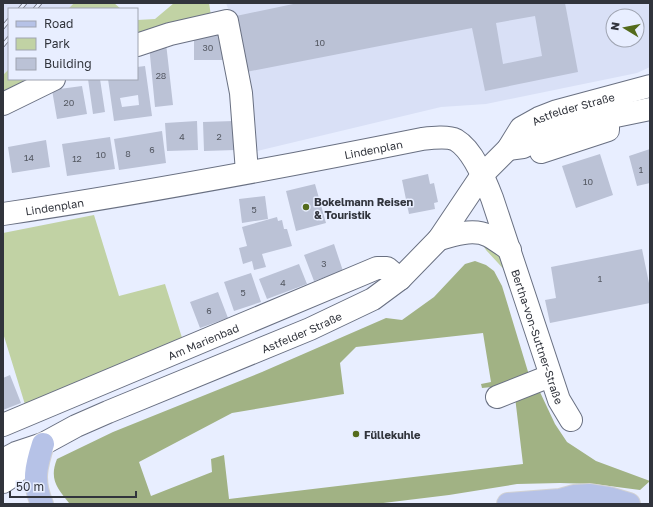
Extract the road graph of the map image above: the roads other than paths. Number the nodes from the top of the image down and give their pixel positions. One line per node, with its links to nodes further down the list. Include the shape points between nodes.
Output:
1 (138, 45): 7 (street, via 170,34 227,21 241,93)
2 (52, 80): 4 (street)
3 (650, 86): 6 (street, Astfelder Straße, via 576,105 539,118 520,128)
4 (3, 104)
5 (650, 109): 6 (street, Astfelder Straße, via 528,157)
6 (504, 153): 8 (street, Astfelder Straße)
7 (247, 172): 8 (street, Lindenplan, via 438,138 455,140 465,148); 9 (street, Lindenplan)
8 (482, 175): 10 (street, Astfelder Straße); 11 (street, Bertha-von-Suttner-Straße)
9 (3, 214)
10 (439, 239): 11 (street, via 475,232 488,235); 12 (street, Astfelder Straße)
11 (510, 250): 13 (street, Bertha-von-Suttner-Straße)
12 (400, 279): 16 (street, Am Marienbad, via 387,268 377,268); 17 (street, Astfelder Straße, via 373,299 310,329 108,412)
13 (550, 376): 14 (street); 15 (street, Bertha-von-Suttner-Straße, via 559,400)
14 (497, 397)
15 (571, 420)
16 (3, 425)
17 (43, 444): 18 (street, Astfelder Straße); 19 (street, Astfelder Straße); 21 (main road, via 37,463 36,480)
18 (3, 460)
19 (3, 482)
20 (560, 500): 22 (main road); 23 (main road); 24 (main road, via 590,495)
21 (42, 504)
22 (508, 504)
23 (589, 504)
24 (629, 504)

